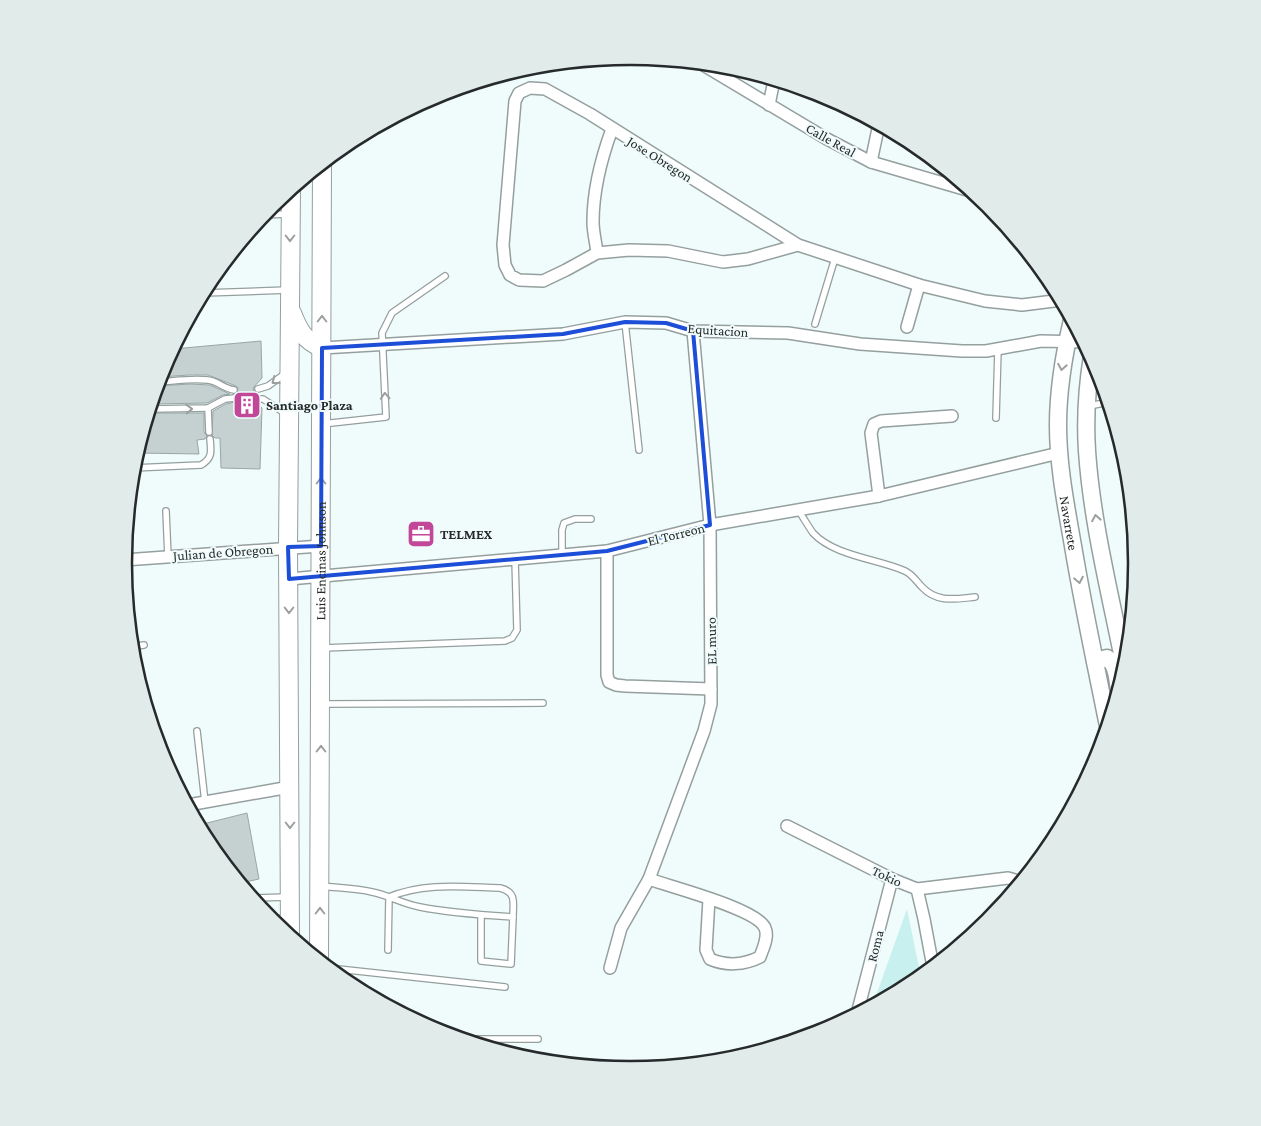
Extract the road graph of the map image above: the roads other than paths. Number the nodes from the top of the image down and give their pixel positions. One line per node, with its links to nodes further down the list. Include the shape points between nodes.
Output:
1 (716, 73): 3 (street, Calle Real)
2 (773, 86): 3 (street)
3 (769, 105): 6 (street, Calle Real)
4 (612, 129): 12 (street, Jose Obregon); 13 (street, via 597,181 593,222); 13 (street, Jose Obregon, via 544,88 530,88 519,93 515,100 503,245 505,265 510,275 519,280 543,281)
5 (878, 131): 6 (street)
6 (871, 162): 8 (street, Calle Real)
7 (322, 172): 29 (main road, Luis Encinas Johnson, one-way to 7)
8 (956, 187)
9 (291, 199): 10 (main road)
10 (290, 214): 11 (lane); 17 (main road, one-way to 17)
11 (275, 215)
12 (798, 245): 13 (street, via 748,259 723,262 668,251); 14 (street, Jose Obregon)
13 (597, 253)
14 (834, 258): 16 (street, Jose Obregon); 22 (lane)
15 (445, 276): 28 (lane, via 392,313 382,333)
16 (919, 285): 19 (street, Jose Obregon, via 986,301 1022,305); 23 (street)
17 (290, 290): 18 (lane); 20 (main road)
18 (212, 293)
19 (1054, 301)
20 (291, 308): 29 (main road, via 297,326 310,343); 31 (main road)
21 (625, 322): 25 (street, Equitacion, via 666,323); 28 (street, Equitacion, via 563,334); 48 (lane)
22 (815, 324)
23 (907, 327)
24 (1070, 329): 26 (main road, Navarrete)
25 (693, 331): 30 (street, Equitacion, via 788,334 860,344 962,351); 55 (street, EL muro)
26 (1067, 340): 27 (street, Equitacion); 30 (street, Equitacion); 49 (main road, Navarrete, one-way to 49, via 1060,384)
27 (1076, 341)
28 (382, 345): 29 (street, Equitacion); 47 (lane, one-way to 28, via 386,417)
29 (322, 348): 47 (main road, Luis Encinas Johnson)
30 (998, 349): 46 (lane)
31 (290, 370): 35 (lane, one-way to 35, via 268,386); 44 (main road)
32 (1091, 371): 41 (main road, Navarrete)
33 (167, 382): 34 (lane, via 208,380)
34 (224, 388): 36 (lane); 38 (lane)
35 (258, 389)
36 (234, 390)
37 (235, 398): 38 (lane)
38 (225, 399): 42 (lane)
39 (258, 399): 44 (lane)
40 (1102, 403): 41 (lane)
41 (1087, 406): 67 (main road, Navarrete, one-way to 41, via 1093,499 1087,451)
42 (208, 408): 43 (lane, one-way to 42); 50 (lane, via 211,454 208,461 201,465)
43 (157, 409)
44 (290, 416): 57 (main road)
45 (952, 416): 51 (street, via 874,424 871,433)
46 (996, 418)
47 (322, 424): 56 (main road, Luis Encinas Johnson, one-way to 47)
48 (639, 450)
49 (1059, 452): 51 (street, El Torreon); 70 (main road, Navarrete, one-way to 70, via 1065,502)
50 (142, 468)
51 (879, 496): 52 (street, El Torreon)
52 (798, 510): 55 (street, El Torreon); 65 (lane, via 814,534 831,545 855,557 908,573 928,594 946,601)
53 (166, 511): 60 (lane)
54 (591, 519): 59 (lane, via 564,523)
55 (710, 525): 58 (street, El Torreon); 72 (street, EL muro)
56 (321, 546): 57 (street, Julian de Obregon); 63 (main road, Luis Encinas Johnson)
57 (288, 548): 60 (street, Julian de Obregon); 64 (main road)
58 (607, 552): 59 (street, El Torreon); 72 (street, via 609,682 616,685)
59 (562, 555): 62 (street, El Torreon)
60 (168, 557): 61 (street, Julian de Obregon)
61 (132, 559)
62 (515, 559): 63 (street, El Torreon); 69 (lane, via 517,630 512,638 505,641)
63 (322, 576): 64 (street, El Torreon); 69 (main road, Luis Encinas Johnson)
64 (289, 579): 77 (main road, one-way to 77)
65 (975, 597)
66 (144, 645): 68 (lane)
67 (1121, 645)
68 (140, 646)
69 (321, 648): 74 (main road, Luis Encinas Johnson)
70 (1095, 661): 71 (main road, via 1107,658 1112,661); 75 (main road, Navarrete)
71 (1116, 674)
72 (711, 689): 81 (street, EL muro, via 704,731)
73 (543, 703): 74 (lane)
74 (321, 704): 84 (main road, Luis Encinas Johnson, one-way to 74)
75 (1105, 713)
76 (197, 732): 78 (lane)
77 (290, 787): 78 (street); 86 (main road, one-way to 86)
78 (206, 802): 79 (street)
79 (195, 804)
80 (787, 826): 82 (street, Tokio)
81 (649, 879): 89 (street); 98 (street, EL muro, via 620,928)
82 (892, 879): 85 (street, Tokio); 101 (street, Roma)
83 (1014, 880): 85 (street)
84 (320, 886): 87 (lane); 96 (main road, Luis Encinas Johnson, one-way to 84)
85 (917, 889): 97 (street, Tokio)
86 (290, 897): 88 (lane); 93 (main road)
87 (389, 897): 90 (lane, via 404,904); 91 (lane, via 429,886 500,888 511,893); 95 (lane)
88 (262, 898)
89 (709, 899): 89 (street, via 731,905 760,921 766,928 760,957 741,964 710,959 706,950)
90 (481, 915): 91 (lane); 91 (lane, via 481,961 511,964)
91 (513, 917)
92 (282, 918): 93 (lane)
93 (290, 918): 94 (main road)
94 (290, 926)
95 (388, 950)
96 (319, 951)
97 (932, 960)
98 (610, 968)
99 (343, 970): 100 (lane)
100 (505, 987)
101 (859, 1005)
102 (538, 1039): 103 (lane)
103 (487, 1040)

